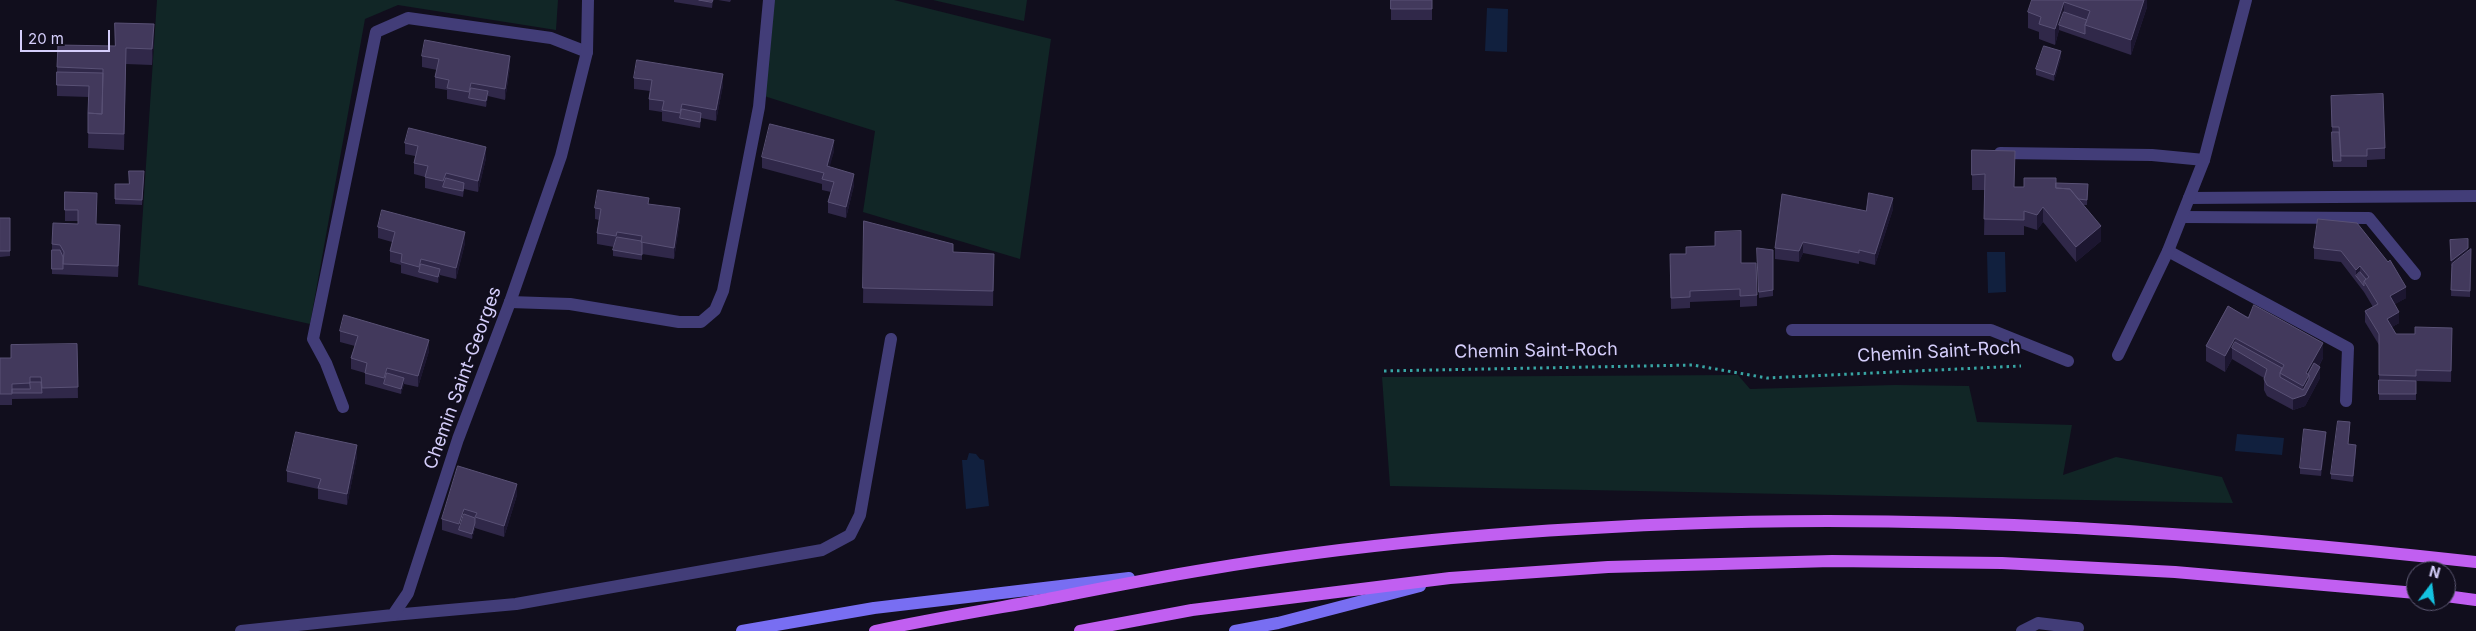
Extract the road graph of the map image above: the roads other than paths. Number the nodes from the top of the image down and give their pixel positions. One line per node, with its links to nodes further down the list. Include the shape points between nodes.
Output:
1 (588, 0): 4 (street, Chemin Saint-Georges)
2 (770, 0): 12 (street, via 759,107 723,290 715,310 701,322 679,322 570,304)
3 (2246, 0): 6 (street)
4 (588, 52): 12 (street, Chemin Saint-Georges, via 560,156); 18 (street, via 551,38 408,18 376,32 313,339 326,363)
5 (1984, 152): 6 (street, via 2152,155)
6 (2204, 160): 8 (street)
7 (2476, 196): 8 (street)
8 (2190, 198): 9 (street)
9 (2182, 217): 10 (street); 11 (street, via 2369,218)
10 (2168, 251): 15 (street); 17 (street, via 2348,348)
11 (2415, 274)
12 (510, 302): 25 (street, Chemin Saint-Georges, via 458,439 408,593)
13 (1792, 330): 16 (street, via 1990,330)
14 (891, 339): 25 (street, via 860,515 850,535 822,550 516,604)
15 (2118, 355)
16 (2068, 361)
17 (2346, 401)
18 (342, 407)
19 (2476, 562): 20 (main road, via 2172,533 2001,524 1828,521 1677,524 1510,534 1338,551)
20 (1211, 568): 28 (main road, via 874,608); 29 (main road)
21 (1450, 578): 22 (main road, via 1608,567 1832,561 2002,563 2174,572); 30 (main road, via 1192,610); 31 (main road, via 1278,623)
22 (2406, 592)
23 (2456, 597): 24 (main road)
24 (2476, 600)
25 (393, 615): 27 (street)
26 (2078, 628): 32 (street, via 2038,623)
27 (241, 631)
28 (742, 631)
29 (875, 631)
30 (1080, 631)
31 (1235, 631)
32 (2022, 631)

